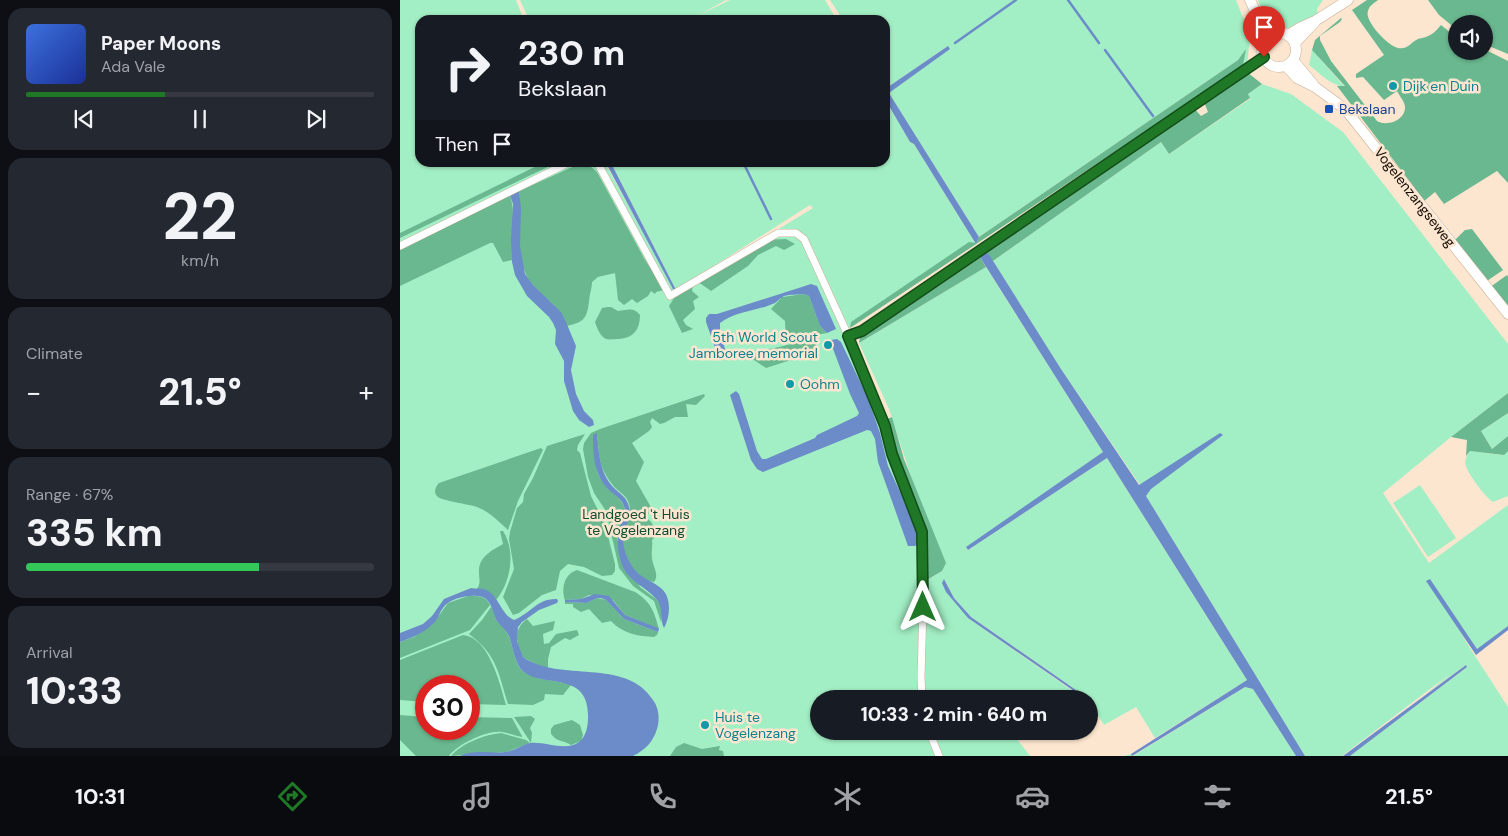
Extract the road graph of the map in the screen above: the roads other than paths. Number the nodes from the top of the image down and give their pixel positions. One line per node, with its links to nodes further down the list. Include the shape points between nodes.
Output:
1 (1250, 0): 3 (main road, via 1256,22)
2 (1348, 0): 4 (main road)
3 (1270, 37): 4 (main road, via 1280,32); 5 (main road, via 1262,46)
4 (1291, 39): 6 (main road, via 1296,53)
5 (1264, 57): 6 (main road, via 1278,67); 11 (street, via 862,331)
6 (1289, 63): 10 (main road, Vogelenzangseweg, via 1297,78 1345,109)
7 (560, 167): 9 (street)
8 (600, 167): 11 (street, via 670,296 765,239 778,233 796,233 804,239)
9 (400, 246)
10 (1508, 314)
11 (848, 336): 12 (street, via 885,426 892,454 922,532)
12 (922, 690)
13 (933, 740): 14 (street)
14 (939, 756)

